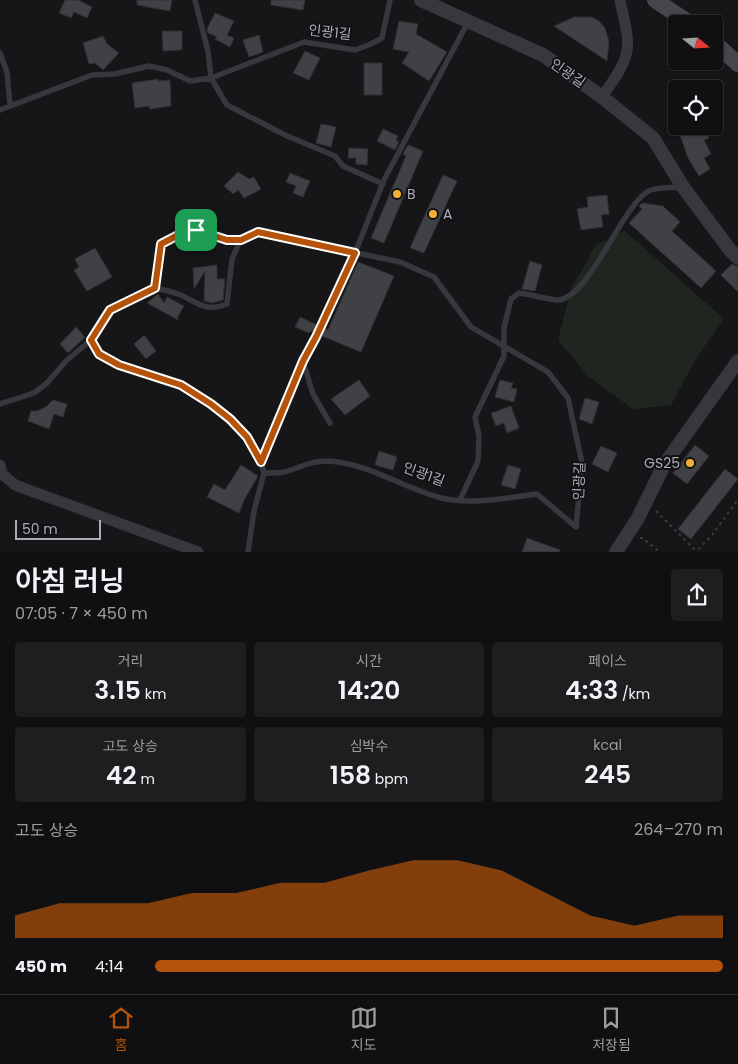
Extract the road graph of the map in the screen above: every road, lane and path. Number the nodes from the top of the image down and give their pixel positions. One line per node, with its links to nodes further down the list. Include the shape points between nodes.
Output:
1 (195, 0): 11 (lane)
2 (390, 0): 11 (lane, 인광1길, via 382,38 371,44 355,50 304,42)
3 (421, 0): 7 (street, 인광길)
4 (620, 0): 12 (street, via 627,34 627,54)
5 (655, 0): 6 (main road)
6 (678, 15)
7 (468, 22): 12 (street, 인광길, via 543,55); 15 (lane)
8 (723, 50): 10 (main road)
9 (0, 53): 13 (lane, via 7,72)
10 (738, 64)
11 (211, 78): 13 (lane, 인광1길, via 190,82 167,70 149,66 115,74 92,75); 15 (lane, via 227,105 335,156 343,166)
12 (602, 96): 16 (street, 인광길, via 653,138)
13 (10, 105): 14 (lane, 인광1길)
14 (0, 110)
15 (383, 184): 18 (lane)
16 (683, 187): 19 (street, 인광길); 22 (lane, via 651,190 638,199 603,257 577,289 565,298 557,300 519,293 511,299 504,328)
17 (241, 240): 18 (lane, via 258,232); 20 (lane, via 227,240 196,230 184,232 161,244); 20 (lane, via 232,258 227,304 214,309)
18 (355, 253): 22 (lane, 인광길, via 400,262 434,277 471,327); 23 (lane)
19 (738, 258)
20 (155, 288): 21 (lane, via 110,310)
21 (91, 340): 25 (lane, via 34,393); 27 (lane, via 99,354 119,365 181,385 211,404 247,437)
22 (505, 347): 30 (lane, via 475,417 479,436 478,462); 33 (lane, 인광길, via 548,372 568,398 582,463)
23 (303, 361): 26 (lane, via 313,394); 27 (lane)
24 (738, 361): 37 (street, via 664,465 638,518)
25 (0, 404)
26 (330, 423)
27 (261, 462): 29 (lane)
28 (0, 464): 35 (street, via 2,474 15,485)
29 (264, 473): 30 (lane, 인광1길, via 283,472 305,463 328,461 365,469 442,498); 36 (lane)
30 (460, 500): 33 (lane, 인광1길, via 537,494)
31 (737, 501): 32 (path, via 698,550 656,512)
32 (658, 505)
33 (576, 527)
34 (636, 540): 38 (path, via 642,538)
35 (198, 552)
36 (248, 552)
37 (616, 552)
38 (660, 552)

